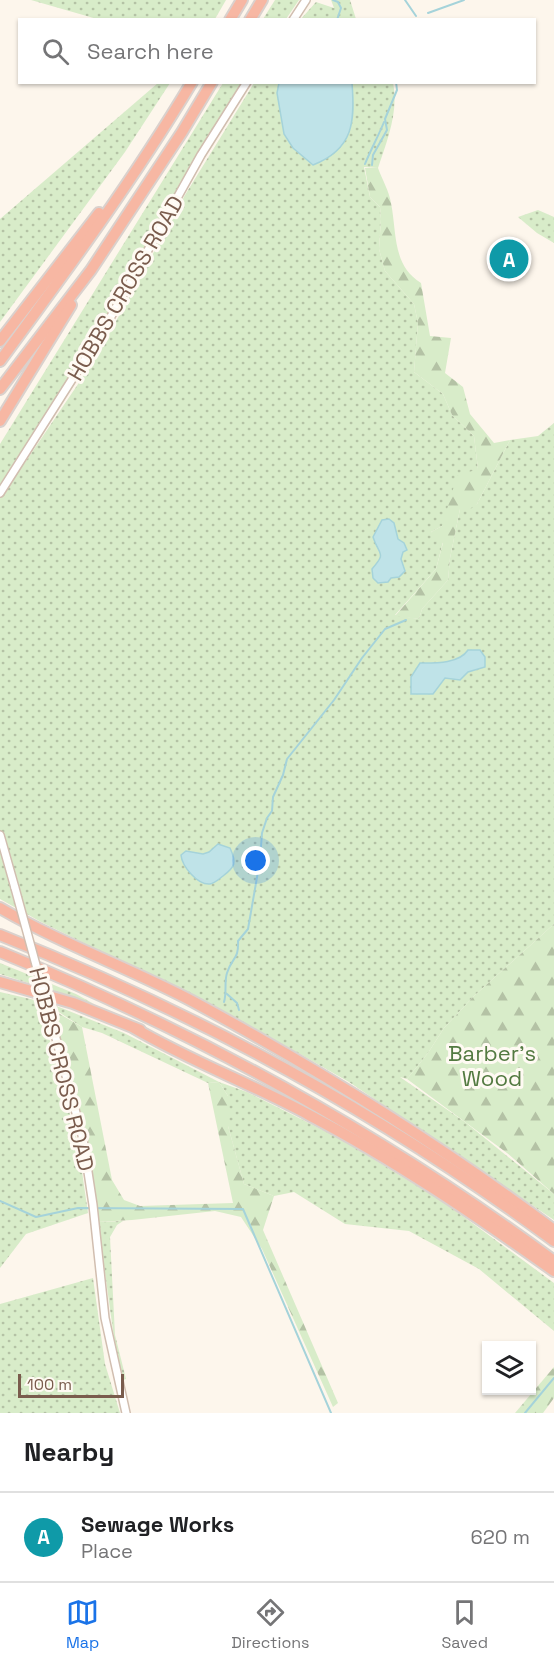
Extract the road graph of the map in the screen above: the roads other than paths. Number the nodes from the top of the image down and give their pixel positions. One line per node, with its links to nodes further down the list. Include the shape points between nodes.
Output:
1 (242, 0): 4 (highway)
2 (262, 0): 5 (highway)
3 (306, 0): 6 (street)
4 (231, 18)
5 (251, 18)
6 (293, 18)
7 (191, 84): 10 (highway)
8 (211, 84): 11 (highway)
9 (246, 84): 16 (street, HOBBS CROSS ROAD, via 201,155 104,328)
10 (166, 125): 12 (highway); 13 (highway)
11 (91, 270): 14 (highway); 15 (highway)
12 (0, 341)
13 (0, 361)
14 (0, 390)
15 (0, 421)
16 (0, 493)
17 (0, 835): 30 (street, HOBBS CROSS ROAD, bridge, via 83,1139 105,1318)
18 (0, 908): 21 (highway)
19 (0, 934): 24 (highway, via 139,994)
20 (0, 952): 25 (highway, via 177,1030)
21 (134, 974): 24 (highway, via 292,1063); 26 (highway, via 201,1006 354,1094 452,1156)
22 (0, 982): 23 (highway, via 73,1003)
23 (134, 1028): 25 (highway, via 286,1096); 29 (highway, via 352,1139 469,1211)
24 (311, 1083): 27 (highway, via 447,1166)
25 (308, 1101): 28 (highway, via 430,1174)
26 (554, 1230)
27 (554, 1241)
28 (554, 1261)
29 (554, 1271)
30 (126, 1413)

